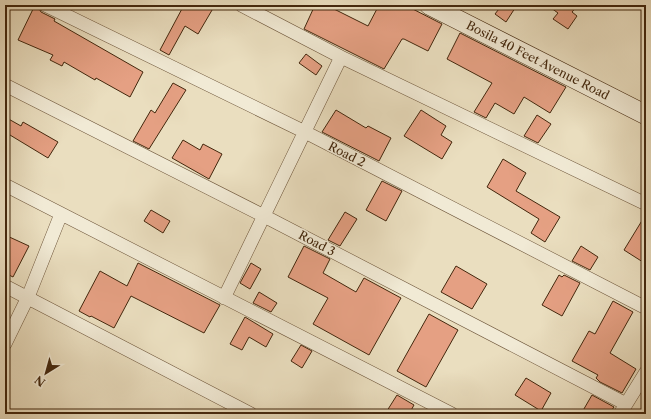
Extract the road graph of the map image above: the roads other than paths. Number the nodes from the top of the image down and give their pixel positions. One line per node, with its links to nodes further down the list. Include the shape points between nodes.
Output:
1 (45, 5): 7 (street, Road 2)
2 (241, 5): 4 (street)
3 (429, 5): 6 (street, Bosila 40 Feet Avenue Road)
4 (341, 57): 7 (street); 9 (street)
5 (5, 86): 11 (street, Road 3)
6 (646, 114)
7 (305, 132): 11 (street); 15 (street, Road 2)
8 (5, 185): 10 (street)
9 (646, 204)
10 (61, 214): 13 (street); 14 (street)
11 (264, 216): 14 (street); 18 (street, Road 3)
12 (5, 286): 13 (street)
13 (28, 297): 16 (street); 19 (street)
14 (224, 298): 20 (street)
15 (646, 308)
16 (5, 344)
17 (646, 372): 18 (street)
18 (623, 409)
19 (250, 414)
20 (452, 414)

